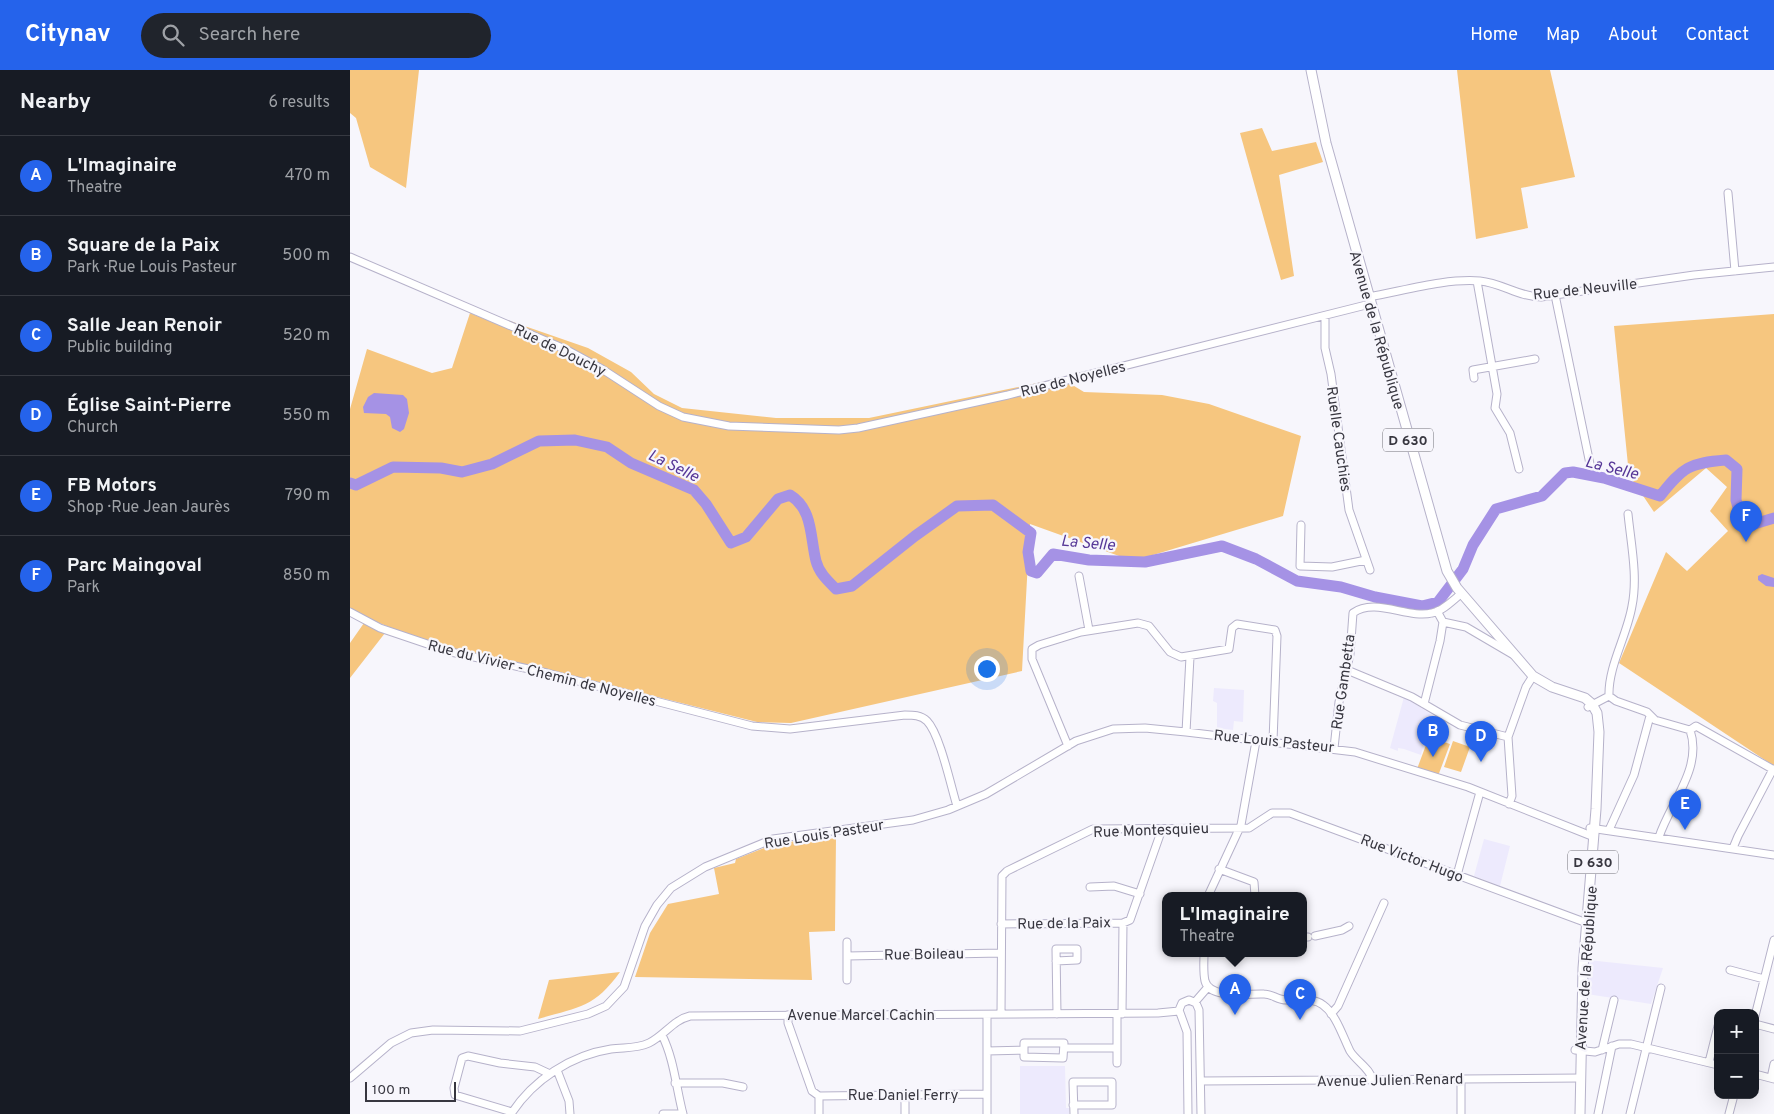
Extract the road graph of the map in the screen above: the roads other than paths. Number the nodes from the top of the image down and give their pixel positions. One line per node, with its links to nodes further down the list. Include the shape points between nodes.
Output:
1 (1311, 70): 8 (main road, Avenue de la République / D 630, via 1323,134)
2 (1728, 194): 5 (street)
3 (350, 257): 13 (street, Rue de Douchy, via 574,353 677,415 716,425)
4 (1774, 267): 5 (street, Rue de Neuville)
5 (1735, 271): 7 (street, Rue de Neuville)
6 (1477, 281): 7 (street, Rue de Neuville, via 1527,296); 8 (street, Rue de Neuville); 11 (street)
7 (1555, 295): 14 (street)
8 (1369, 300): 9 (street, Rue de Noyelles); 21 (main road, Avenue de la République / D 630, via 1448,574)
9 (1325, 316): 13 (street, Rue de Noyelles, via 1016,393 858,428); 18 (street, Ruelle Cauchies, via 1325,351 1349,510)
10 (1535, 359): 11 (street)
11 (1492, 366): 12 (street, via 1473,370); 15 (street, via 1498,394 1494,408 1511,435)
12 (1474, 378)
13 (771, 428)
14 (1590, 464)
15 (1519, 469)
16 (1628, 514): 30 (street, via 1634,595)
17 (1301, 525): 18 (street, via 1300,566 1332,567)
18 (1366, 560): 19 (street, Ruelle Cauchies)
19 (1370, 570)
20 (1079, 576): 25 (street)
21 (1460, 591): 22 (street); 26 (main road, Avenue de la République / D 630)
22 (1437, 611): 24 (street); 28 (street, Rue Gambetta, via 1420,614 1372,608 1357,610 1352,617)
23 (350, 612): 44 (street, Rue du Vivier - Chemin de Noyelles, via 380,628 451,652 547,673 738,723 784,729 914,715 926,720 933,732)
24 (1443, 622): 26 (street, Avenue de la République, via 1466,627); 31 (street)
25 (1089, 630): 27 (street, via 1144,624 1172,654); 39 (street, via 1039,645 1031,651)
26 (1514, 654): 29 (main road, Avenue de la République / D 630)
27 (1190, 657): 35 (street); 38 (street, via 1230,649 1234,625 1275,630)
28 (1346, 670): 31 (street); 40 (street, Rue Gambetta)
29 (1533, 676): 32 (main road, Avenue de la République / D 630, via 1584,698); 36 (street)
30 (1609, 696): 32 (street); 33 (street)
31 (1424, 704): 36 (street, via 1460,725)
32 (1590, 706): 48 (main road, Avenue de la République / D 630, via 1596,710 1599,726)
33 (1650, 716): 34 (street, via 1658,722); 47 (street, via 1634,775)
34 (1690, 730): 41 (street, via 1696,726); 49 (street, via 1693,751 1690,770)
35 (1186, 732): 37 (street, Rue Louis Pasteur); 39 (street, Rue Louis Pasteur, via 1113,729 1092,734)
36 (1508, 737): 43 (street, via 1512,792)
37 (1256, 741): 38 (street, Rue Louis Pasteur); 45 (street)
38 (1273, 741): 40 (street, Rue Louis Pasteur)
39 (1068, 746): 44 (street, Rue Louis Pasteur, via 986,794)
40 (1334, 748): 42 (street, Rue Louis Pasteur, via 1366,754)
41 (1774, 770): 50 (street)
42 (1480, 792): 43 (street, Rue Louis Pasteur); 53 (street)
43 (1509, 804): 48 (street, Rue Louis Pasteur)
44 (957, 806): 105 (street, Rue Louis Pasteur, via 913,820 769,840 694,872 671,888 654,909 630,975 618,995 598,1010 504,1033 433,1030 410,1033 392,1043)
45 (1240, 828): 46 (street, Rue Montesquieu); 52 (street); 53 (street, Rue Victor Hugo, via 1254,827 1272,813 1294,814)
46 (1162, 829): 57 (street, Rue de la Paix); 61 (street, Rue Montesquieu, via 1090,830 1007,871 1000,881)
47 (1609, 830): 48 (street, Rue Louis Pasteur); 49 (street, Rue Louis Pasteur)
48 (1592, 832): 60 (main road, Avenue de la République / D 630)
49 (1659, 837): 50 (street, Rue Louis Pasteur)
50 (1733, 848): 51 (street, Rue Louis Pasteur)
51 (1774, 855)
52 (1219, 870): 55 (street); 56 (street, via 1254,882)
53 (1457, 875): 60 (street, Rue Victor Hugo)
54 (1090, 886): 57 (street, via 1114,886)
55 (1210, 892)
56 (1255, 892)
57 (1140, 894): 59 (street, Rue de la Paix, via 1131,918)
58 (1384, 903): 82 (street, via 1338,1006)
59 (1123, 922): 61 (street, Rue de la Paix); 81 (street)
60 (1585, 922): 95 (main road, Avenue de la République / D 630)
61 (1001, 924): 66 (street, Rue Montesquieu)
62 (1349, 926): 63 (street)
63 (1309, 936)
64 (1774, 940): 71 (street)
65 (847, 942): 67 (street)
66 (1001, 953): 67 (street, Rue Boileau); 79 (street, Rue Montesquieu)
67 (847, 956): 72 (street)
68 (1204, 957): 73 (street, via 1204,980)
69 (1056, 960): 80 (street)
70 (1730, 970): 71 (street)
71 (1764, 979): 77 (street)
72 (847, 980)
73 (1208, 987): 76 (street); 82 (street, via 1222,993 1267,994 1282,1000 1317,1002)
74 (1661, 988): 91 (street)
75 (1614, 1000): 96 (street, Avenue de la République)
76 (1195, 1002): 78 (street); 85 (street, via 1185,1001)
77 (1757, 1009)
78 (1198, 1013): 85 (street, via 1192,1020); 109 (street)
79 (1001, 1014): 80 (street, Avenue Marcel Cachin); 84 (street, Avenue Marcel Cachin)
80 (1057, 1014): 81 (street, Avenue Marcel Cachin)
81 (1120, 1014): 85 (street, Avenue Marcel Cachin); 93 (street)
82 (1331, 1014): 110 (street, via 1352,1054 1369,1071)
83 (788, 1015): 84 (street, Avenue Marcel Cachin); 88 (street, Avenue Marcel Cachin, via 690,1016); 115 (street, via 812,1091)
84 (986, 1015): 97 (street)
85 (1181, 1015): 126 (street, via 1187,1032)
86 (1759, 1025): 87 (street)
87 (1774, 1029)
88 (662, 1035): 102 (street, Avenue Marcel Cachin, via 646,1044 585,1056); 111 (street, via 672,1057)
89 (1714, 1042): 98 (street)
90 (1612, 1046): 91 (street, via 1631,1044); 96 (street); 131 (street)
91 (1647, 1047): 98 (street); 132 (street)
92 (1064, 1048): 93 (street); 94 (street, via 1064,1043 1024,1043); 94 (street, via 1064,1058 1024,1057)
93 (1117, 1048): 99 (street)
94 (1024, 1050): 97 (street)
95 (1577, 1050): 96 (street); 106 (main road, Avenue de la République / D 630)
96 (1602, 1050)
97 (987, 1051): 113 (street)
98 (1709, 1062): 100 (street)
99 (1118, 1063)
100 (1714, 1064)
101 (1774, 1064): 107 (street)
102 (557, 1070): 103 (street, Avenue Marcel Cachin); 119 (street, via 569,1101)
103 (550, 1074): 118 (street, Avenue Marcel Cachin, via 527,1093); 118 (street, via 535,1067 468,1056 462,1058 455,1095)
104 (1759, 1075): 107 (street)
105 (350, 1078)
106 (1577, 1078): 108 (street, Avenue Julien Renard); 129 (main road, Avenue de la République / D 630); 130 (main road, Avenue de la République / D 630)
107 (1772, 1078)
108 (1461, 1079): 110 (street, Avenue Julien Renard); 128 (street)
109 (1201, 1081): 110 (street, Avenue Julien Renard); 127 (street)
110 (1373, 1081)
111 (675, 1083): 112 (street, via 727,1083); 121 (street)
112 (743, 1088)
113 (987, 1094): 114 (street, Rue Daniel Ferry); 124 (street)
114 (905, 1095): 115 (street, Rue Daniel Ferry); 123 (street)
115 (818, 1096): 122 (street)
116 (1733, 1099): 133 (street)
117 (1074, 1105): 117 (street, via 1112,1105 1112,1082 1074,1082); 125 (street)
118 (512, 1113)
119 (570, 1114)
120 (663, 1114): 121 (street)
121 (683, 1114)
122 (819, 1114)
123 (905, 1114)
124 (987, 1114)
125 (1074, 1114)
126 (1188, 1114)
127 (1201, 1114)
128 (1461, 1114)
129 (1575, 1114)
130 (1580, 1114)
131 (1598, 1114)
132 (1630, 1114)
133 (1729, 1114)

